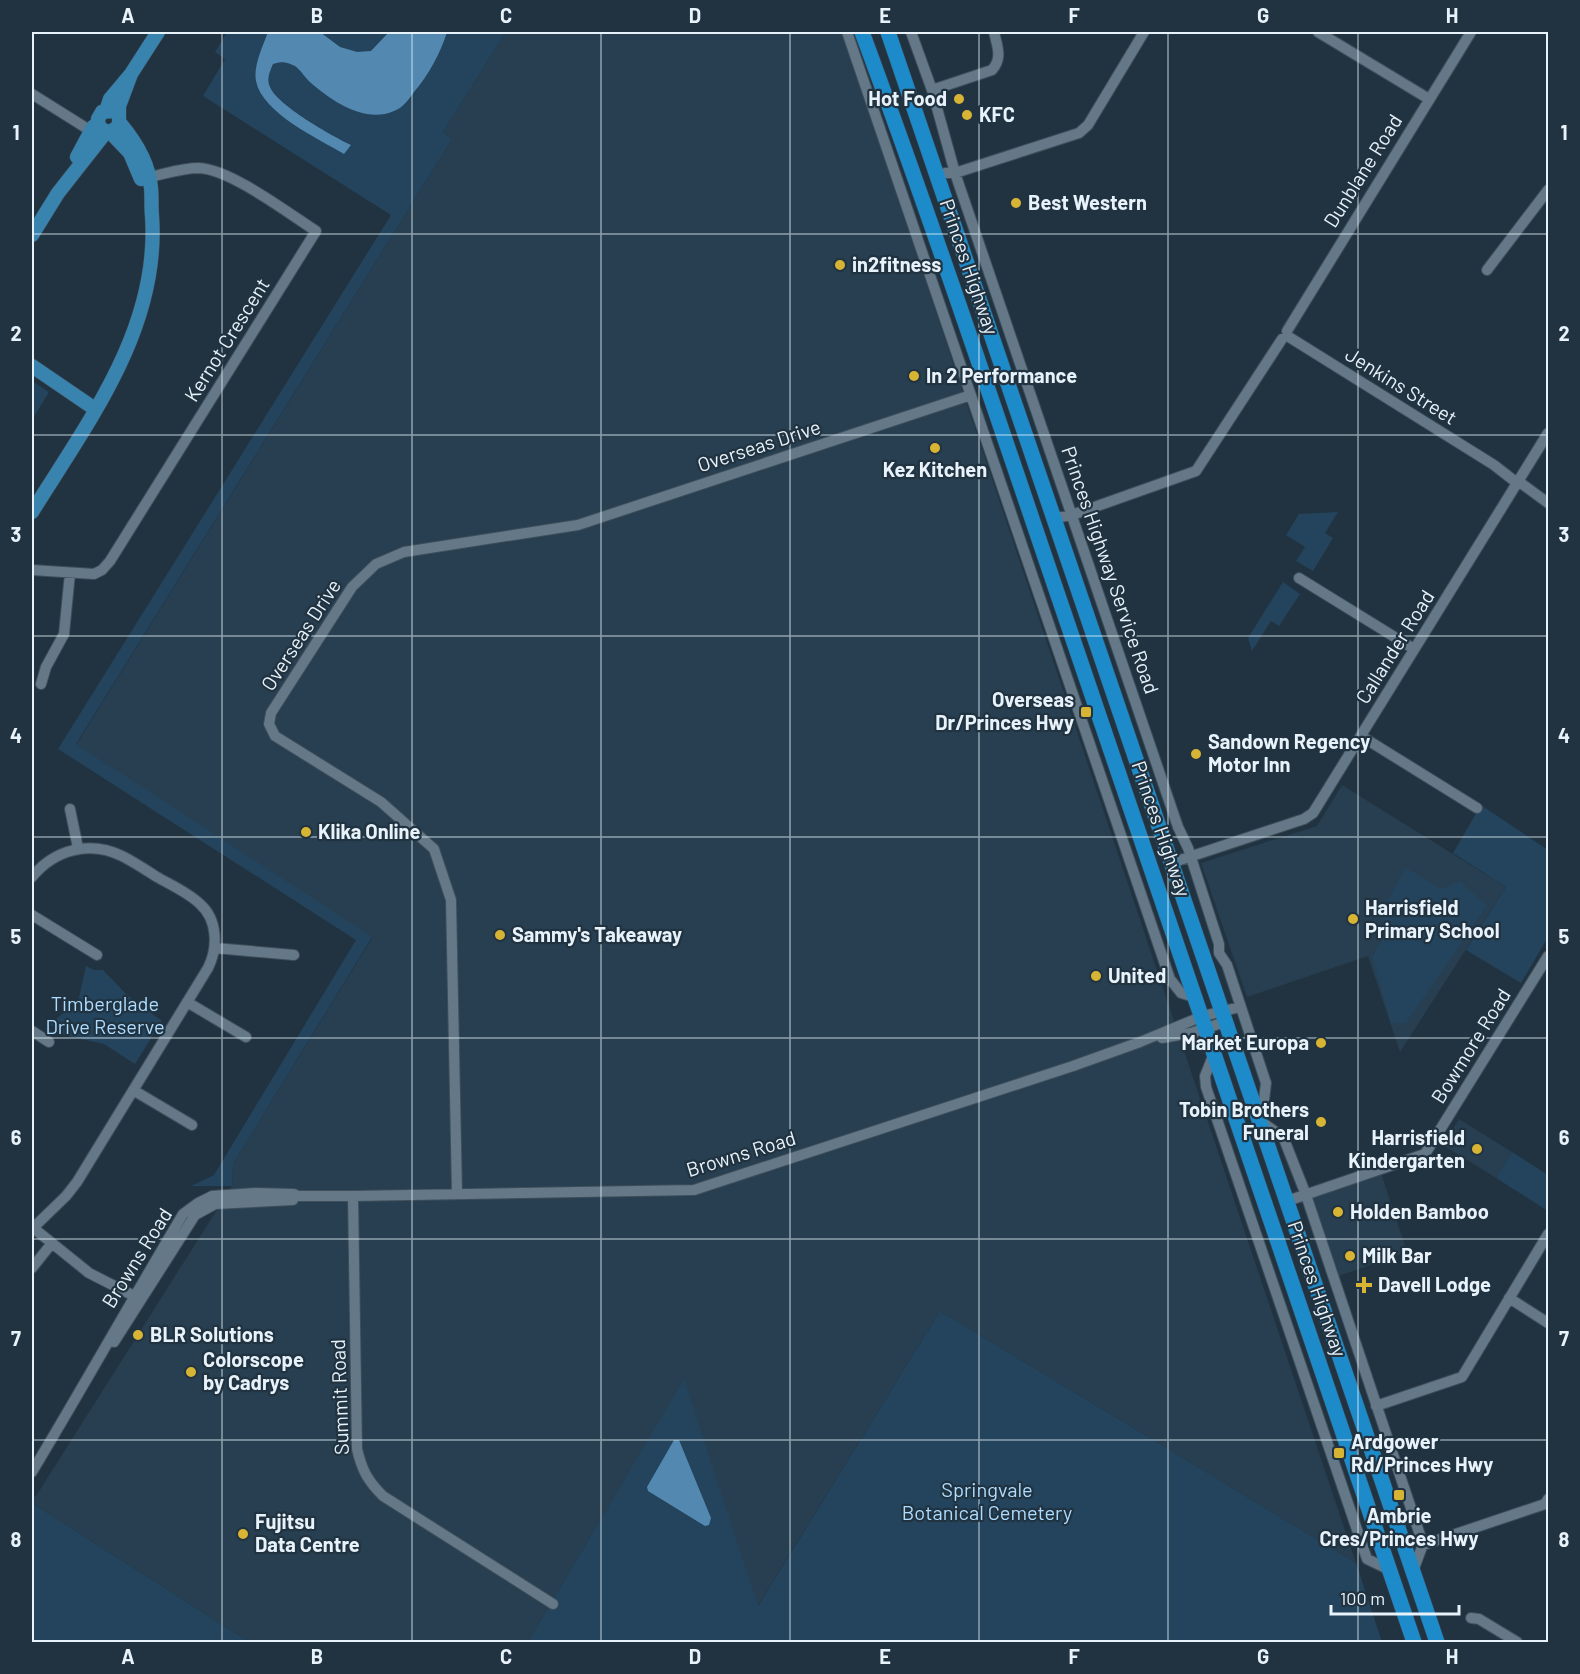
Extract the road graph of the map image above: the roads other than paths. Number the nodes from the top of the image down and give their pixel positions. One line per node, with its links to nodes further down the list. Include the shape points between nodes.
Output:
1 (158, 32): 13 (main road, via 117,90)
2 (847, 32): 24 (street)
3 (862, 32): 17 (highway, Princes Highway)
4 (888, 32): 15 (highway, Princes Highway)
5 (911, 32): 10 (street, Princes Highway Service Road)
6 (994, 32): 10 (street, via 999,55 992,70)
7 (1144, 32): 14 (street, via 1088,125 1079,133)
8 (1318, 32): 12 (street)
9 (1471, 32): 12 (street, Dunblane Road)
10 (932, 90): 14 (street, Princes Highway Service Road)
11 (32, 94): 13 (street)
12 (1429, 99): 22 (street, Dunblane Road)
13 (107, 124): 16 (main road, via 143,157); 20 (main road)
14 (956, 173): 15 (street); 19 (street); 30 (street, Princes Highway Service Road)
15 (938, 176): 17 (highway); 19 (highway, Princes Highway)
16 (145, 178): 25 (main road, via 152,212 150,263 141,309 123,360); 34 (street, Kernot Crescent, via 187,169 214,171 316,231 110,561 94,574)
17 (920, 187): 37 (highway, Princes Highway)
18 (1548, 190): 21 (street)
19 (944, 194): 31 (highway, Princes Highway)
20 (32, 235)
21 (1487, 270)
22 (1286, 336): 27 (street, Jenkins Street); 30 (street, Dunblane Road, via 1196,471)
23 (32, 366): 25 (main road, via 75,388)
24 (971, 395): 51 (street, via 1170,980 1181,993); 65 (street, Overseas Drive, via 578,525 404,552 376,564 352,587 333,616 271,713 269,724 274,736 381,802 434,849 451,900)
25 (97, 406): 29 (main road)
26 (1548, 433): 27 (street, Callander Road)
27 (1518, 482): 28 (street, Jenkins Street); 36 (street, Callander Road)
28 (1544, 500)
29 (32, 512)
30 (1072, 515): 31 (street, Dunblane Road); 32 (street); 43 (street, Princes Highway Service Road)
31 (1054, 518): 32 (highway, Princes Highway); 37 (highway, via 1047,532 1071,605)
32 (1060, 537): 44 (highway, Princes Highway)
33 (32, 570): 34 (street, Kernot Crescent)
34 (70, 573): 38 (street, via 66,628)
35 (1299, 578): 36 (street)
36 (1414, 650): 39 (street, Callander Road)
37 (1077, 651): 51 (highway, Princes Highway)
38 (41, 684)
39 (1361, 736): 40 (street); 43 (street, Callander Road, via 1310,815)
40 (1477, 808)
41 (70, 809): 42 (street)
42 (78, 849): 45 (street, via 55,856); 47 (street, via 123,856 197,901 210,920)
43 (1190, 857): 44 (street, Callander Road); 53 (street, Princes Highway Service Road)
44 (1171, 863): 54 (highway, Princes Highway)
45 (32, 877)
46 (32, 915): 48 (street)
47 (215, 948): 49 (street); 52 (street)
48 (97, 955)
49 (294, 955)
50 (1548, 956): 66 (street, Bowmore Road, via 1425,1154)
51 (1197, 998): 55 (highway, Princes Highway)
52 (187, 1002): 57 (street); 60 (street)
53 (1240, 1007): 54 (street, Browns Road); 61 (street, Princes Highway Service Road, via 1267,1088)
54 (1223, 1017): 55 (street, Browns Road); 61 (highway, Princes Highway)
55 (1206, 1022): 59 (highway, Princes Highway); 65 (street, Browns Road, via 694,1190)
56 (32, 1031): 58 (street)
57 (246, 1037)
58 (49, 1042)
59 (1215, 1051): 64 (highway, Princes Highway); 81 (street, via 1204,1076 1206,1087 1367,1559)
60 (133, 1090): 62 (street); 70 (street, via 73,1188)
61 (1258, 1119): 63 (highway, Princes Highway); 66 (street, via 1284,1139)
62 (192, 1125)
63 (1277, 1175): 64 (highway); 68 (highway, Princes Highway)
64 (1258, 1182): 69 (highway, Princes Highway)
65 (457, 1193): 67 (street, Browns Road)
66 (1306, 1195): 68 (street, Bowmore Road); 77 (street)
67 (353, 1196): 75 (street, Browns Road, via 212,1196 183,1214); 83 (street, Summit Road, via 357,1449 362,1468 383,1496)
68 (1287, 1201): 69 (highway); 82 (highway, Princes Highway)
69 (1268, 1207): 81 (highway, Princes Highway)
70 (32, 1227): 72 (street)
71 (1548, 1234): 74 (street)
72 (52, 1243): 73 (street); 75 (street, via 89,1273)
73 (32, 1268)
74 (1509, 1298): 76 (street); 77 (street, via 1462,1377)
75 (136, 1302): 78 (street, Browns Road, via 116,1325)
76 (1548, 1323)
77 (1376, 1406): 80 (street)
78 (32, 1472)
79 (1548, 1498): 80 (street, via 1545,1504)
80 (1423, 1545): 82 (street)
81 (1390, 1570): 85 (highway, Princes Highway)
82 (1413, 1571): 86 (highway, Princes Highway)
83 (553, 1604)
84 (1471, 1618): 87 (street)
85 (1414, 1642)
86 (1437, 1642)
87 (1517, 1642)

